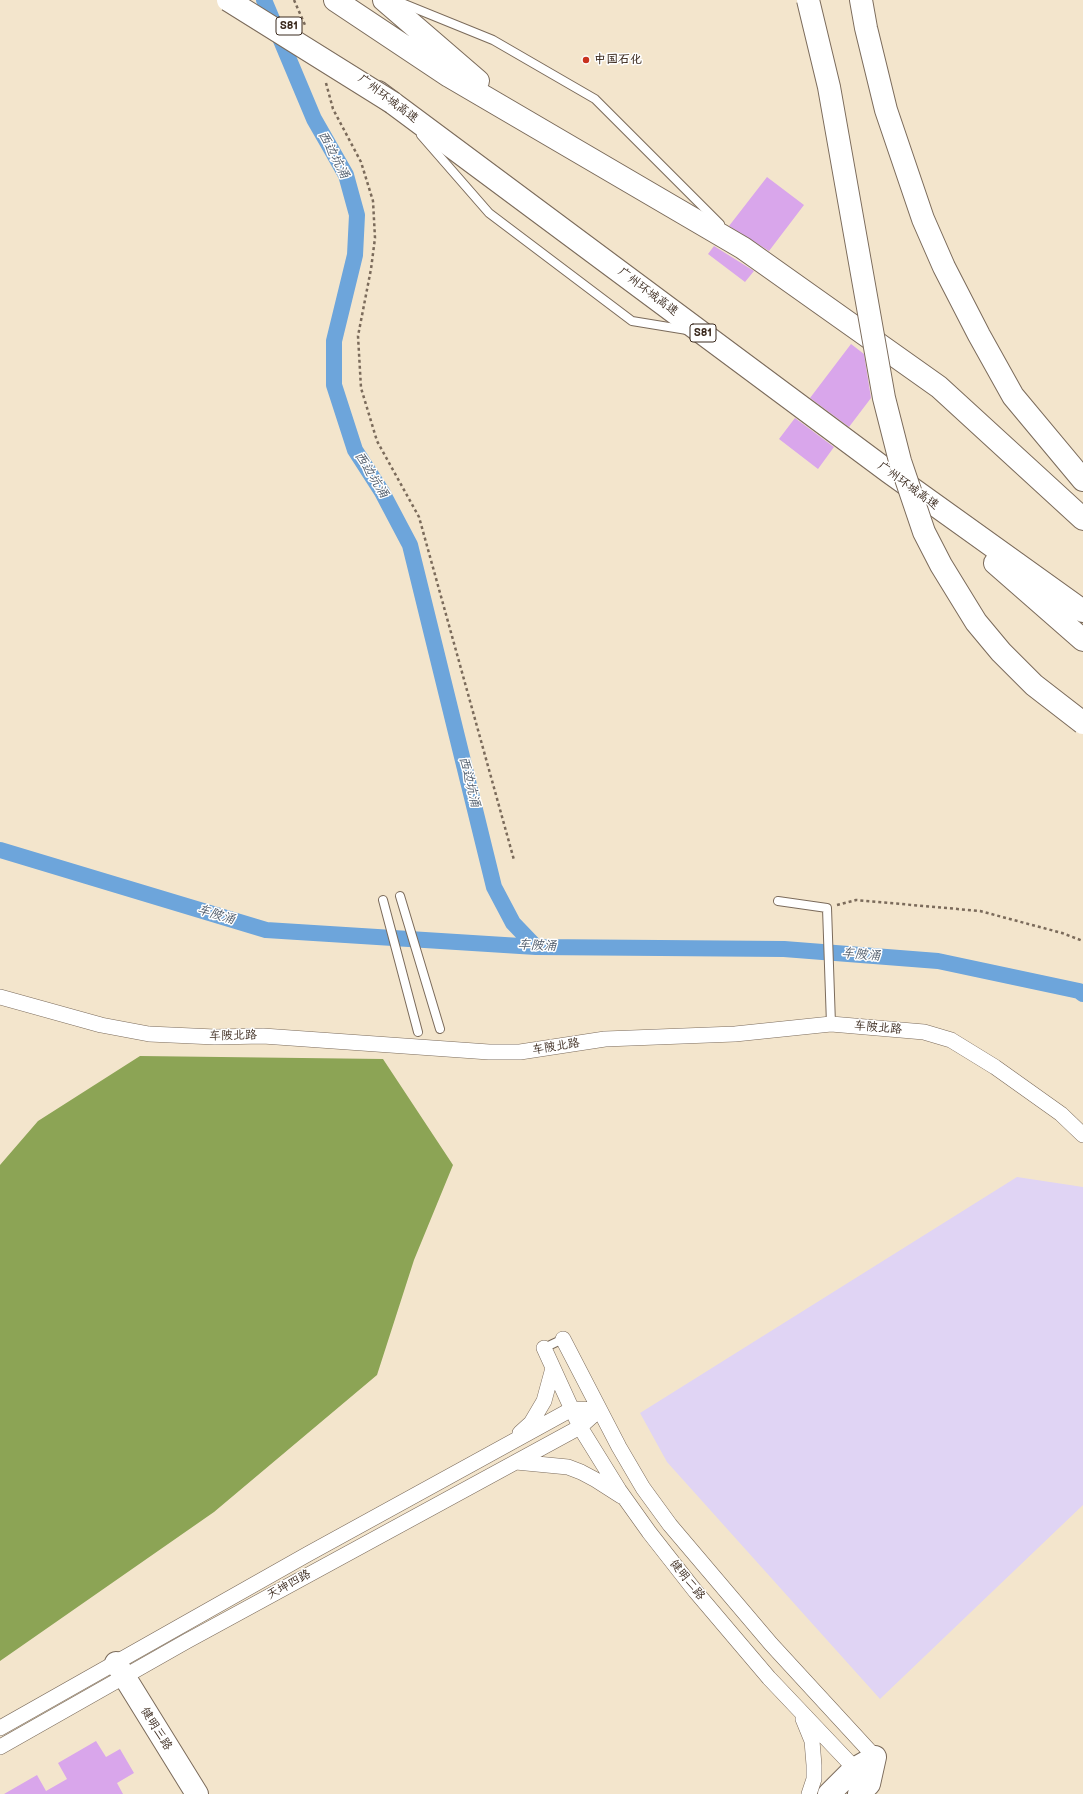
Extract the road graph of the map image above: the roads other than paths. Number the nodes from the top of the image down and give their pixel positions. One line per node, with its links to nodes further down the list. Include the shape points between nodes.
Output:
1 (228, 0): 8 (main road, bridge)
2 (254, 0): 8 (main road, 广州环城高速 / S81)
3 (335, 0): 9 (main road, via 449,76)
4 (384, 0): 9 (main road)
5 (395, 0): 10 (lane, via 493,40 595,99)
6 (808, 0): 17 (main road, bridge, via 829,87 884,398 900,461 924,532 976,622 1001,652 1034,684)
7 (861, 0): 13 (main road, via 886,110 923,219 944,267 1013,396)
8 (393, 103): 11 (main road, 广州环城高速 / S81); 11 (lane, via 489,213 626,317 632,321)
9 (515, 114): 10 (main road)
10 (743, 248): 14 (main road, via 939,387)
11 (702, 332): 12 (main road, 广州环城高速 / S81)
12 (889, 472): 15 (main road, 广州环城高速 / S81); 16 (main road)
13 (1083, 480)
14 (1083, 519)
15 (1083, 611)
16 (1083, 640)
17 (1083, 723)
18 (400, 896): 23 (lane)
19 (383, 900): 24 (lane)
20 (778, 901): 22 (lane, via 827,908)
21 (0, 997): 22 (street, 车陂北路, via 101,1025 149,1034 263,1036 489,1052 520,1052 605,1039 735,1034)
22 (831, 1024): 25 (street, 车陂北路, via 924,1032 951,1040 995,1067 1061,1114)
23 (440, 1029)
24 (418, 1032)
25 (1083, 1135)
26 (563, 1340): 27 (lane); 30 (street, 健明二路)
27 (544, 1348): 28 (street, 健明二路)
28 (553, 1368): 29 (street, 健明二路); 32 (street, via 544,1401 530,1422)
29 (572, 1409): 30 (street); 31 (street, 健明二路); 32 (street, 天坤四路)
30 (600, 1410): 31 (street, 天坤四路); 39 (street, 健明二路, via 643,1488 670,1525 771,1644)
31 (580, 1427): 33 (street, 天坤四路); 34 (street, 健明二路)
32 (508, 1444): 35 (street, 天坤四路)
33 (516, 1462): 34 (street, via 568,1467 582,1472); 35 (street, 天坤四路, via 281,1589)
34 (626, 1500): 36 (street, 健明二路, via 696,1592)
35 (120, 1670): 37 (street, 天坤四路); 38 (street, 天坤四路); 41 (main road, 健明三路)
36 (801, 1712): 40 (street, 健明二路); 42 (street, via 812,1742 814,1779)
37 (0, 1728)
38 (0, 1747)
39 (875, 1757): 40 (main road)
40 (861, 1782): 43 (main road)
41 (197, 1794)
42 (809, 1794)
43 (829, 1794)

